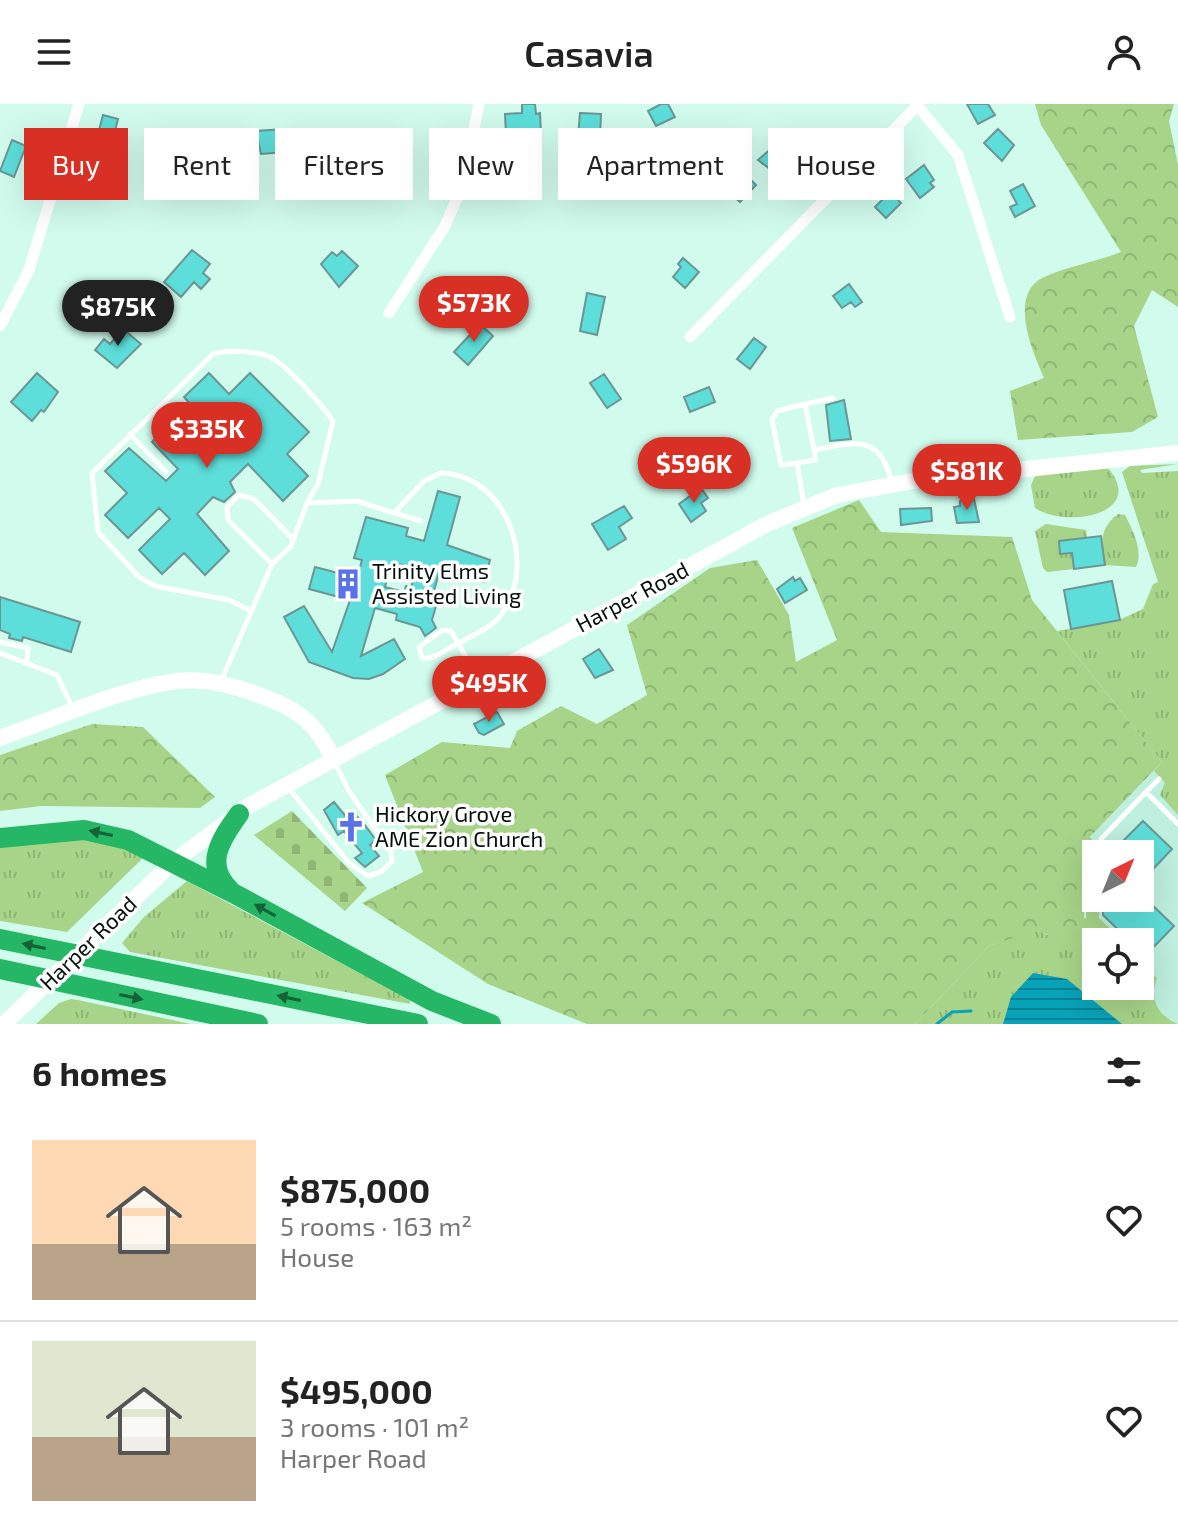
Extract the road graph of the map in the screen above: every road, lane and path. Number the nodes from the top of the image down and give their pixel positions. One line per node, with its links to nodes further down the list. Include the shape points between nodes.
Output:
1 (79, 104): 6 (street, via 29,270)
2 (479, 104): 4 (street, via 463,184 445,226)
3 (916, 105): 5 (street, via 958,155); 7 (street)
4 (389, 313)
5 (1010, 317)
6 (0, 326)
7 (690, 337)
8 (833, 398): 9 (lane)
9 (805, 404): 11 (lane); 13 (lane, via 777,411 772,420 781,465)
10 (130, 434): 14 (lane); 16 (lane, via 209,357 223,352 270,357 333,421 321,476); 22 (lane, via 97,467 91,482 98,532 144,581 229,600)
11 (814, 450): 13 (lane, via 816,460); 15 (lane, via 859,442 871,445)
12 (1178, 453): 15 (main road, Harper Road)
13 (797, 463): 17 (lane)
14 (166, 472)
15 (892, 484): 17 (main road, Harper Road)
16 (307, 503): 18 (lane, via 357,501); 20 (lane)
17 (804, 506): 27 (main road, Harper Road)
18 (394, 513): 19 (lane); 24 (lane, via 424,481 447,473 487,493 510,521 517,559 508,603 500,617)
19 (421, 521)
20 (294, 540): 21 (lane); 21 (lane, via 249,496 239,495 227,507 228,520)
21 (272, 564): 22 (lane)
22 (251, 611): 28 (lane)
23 (0, 642): 26 (lane, via 28,648)
24 (460, 642): 24 (lane, via 425,659 419,647 443,630); 27 (lane)
25 (0, 653): 26 (lane)
26 (27, 662): 29 (lane, via 57,675)
27 (479, 680): 31 (main road, Harper Road)
28 (220, 684): 29 (main road, via 178,681); 31 (main road, via 301,713)
29 (74, 712): 30 (main road)
30 (0, 738)
31 (333, 758): 33 (main road, Harper Road); 33 (lane, via 391,852 392,861 381,872 368,876 349,863)
32 (1159, 779): 34 (lane)
33 (286, 785): 35 (main road, Harper Road)
34 (1146, 792): 36 (lane); 38 (lane)
35 (239, 814): 39 (main road, Harper Road); 40 (highway, via 224,836 215,866 218,879)
36 (1178, 824)
37 (0, 838): 39 (highway, one-way to 37, via 128,840 84,830)
38 (1101, 839)
39 (173, 862): 40 (highway); 43 (main road, Harper Road)
40 (233, 893): 46 (highway, one-way to 40, via 432,1001)
41 (0, 939): 45 (highway, one-way to 41)
42 (0, 969): 44 (highway, one-way to 44)
43 (8, 1020)
44 (258, 1024)
45 (418, 1024)
46 (491, 1024)

